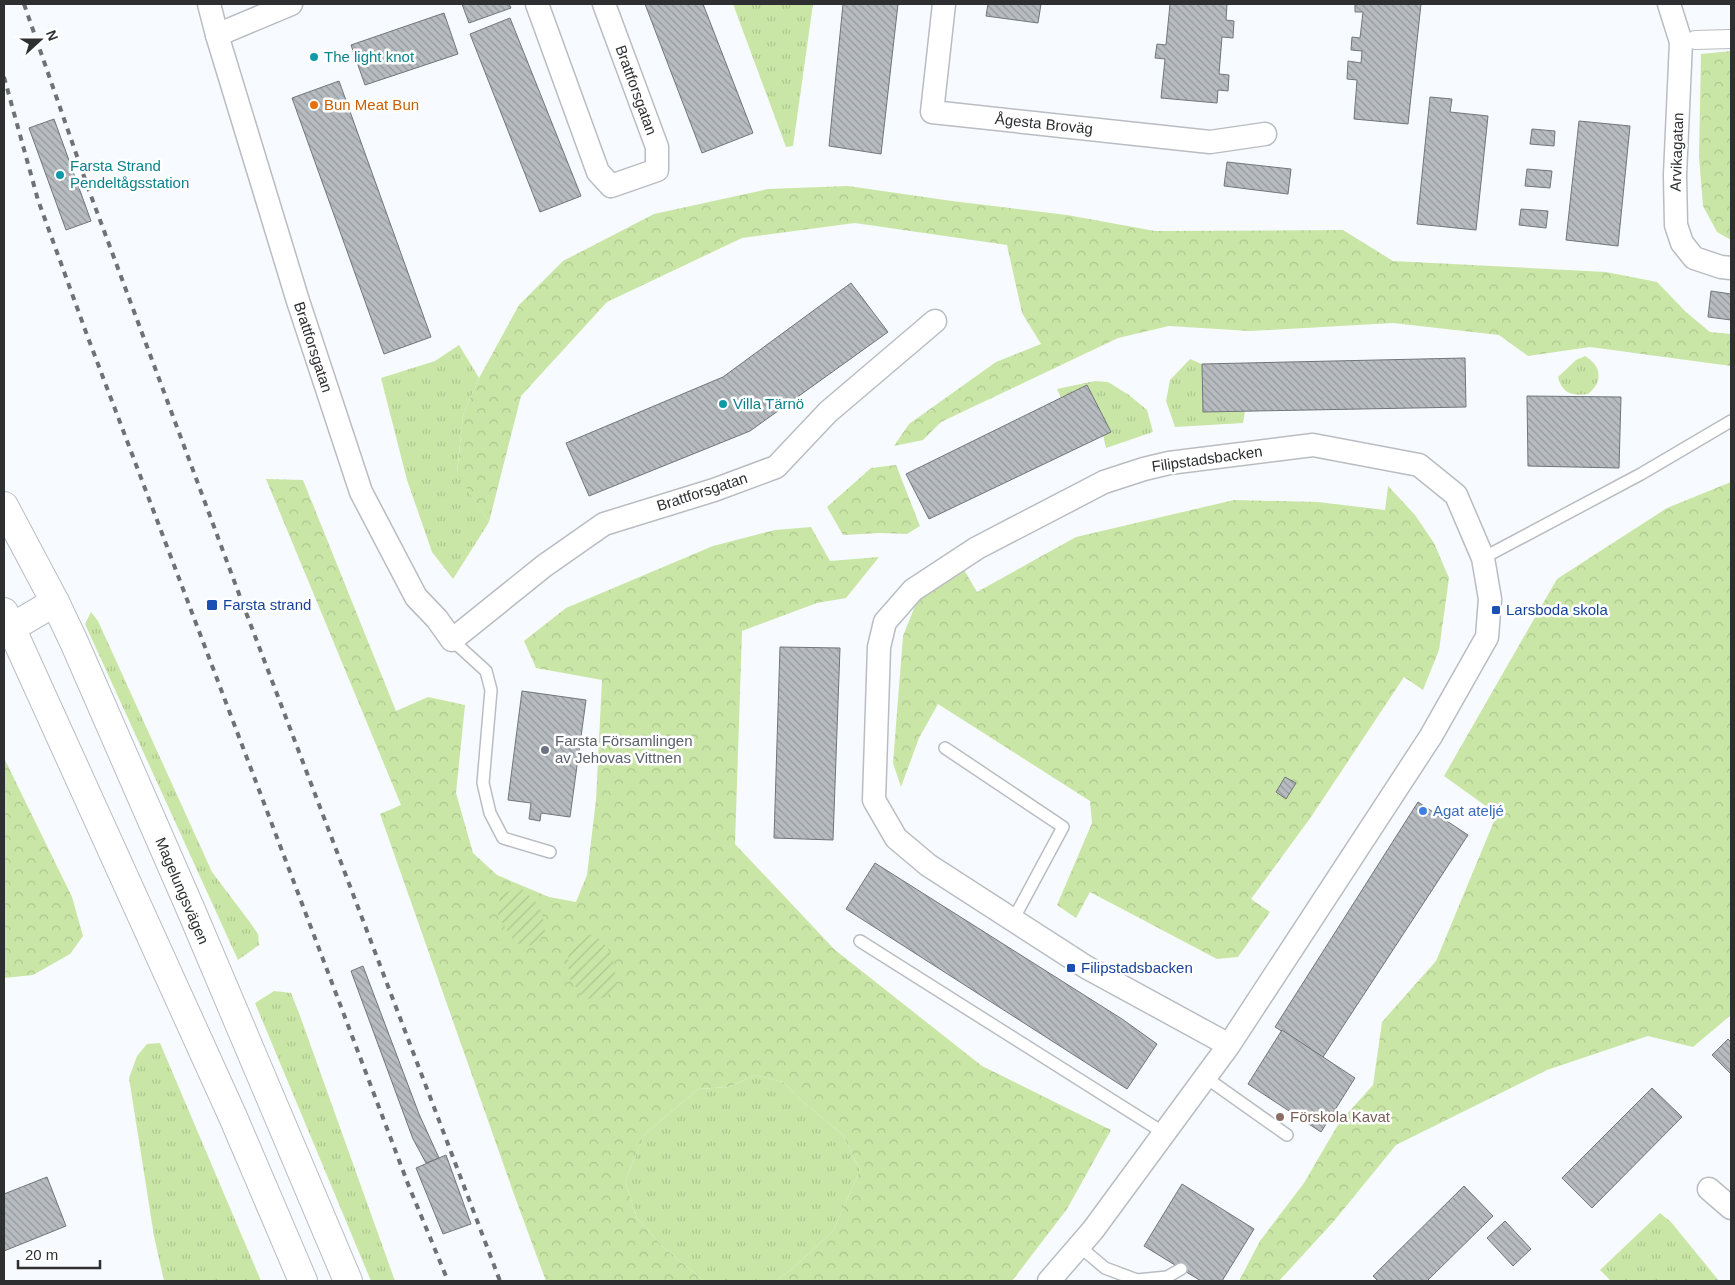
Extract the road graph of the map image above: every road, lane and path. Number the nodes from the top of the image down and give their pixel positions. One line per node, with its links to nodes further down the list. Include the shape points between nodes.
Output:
1 (209, 4): 7 (street, Brattforsgatan)
2 (291, 4): 7 (street)
3 (537, 4): 4 (street, Brattforsgatan, via 598,172 610,186 657,170 657,147)
4 (604, 4)
5 (944, 4): 10 (street, Ågesta Broväg, via 932,112 1210,142)
6 (1669, 4): 11 (street, Arvikagatan, via 1681,42 1676,225 1682,243 1694,258)
7 (217, 35): 18 (street, Brattforsgatan, via 301,310 361,492 416,597)
8 (1731, 39): 9 (street)
9 (1695, 40)
10 (1265, 134)
11 (1731, 268)
12 (935, 321): 18 (street, Brattforsgatan, via 828,412 776,467 604,524 544,566)
13 (1731, 421): 15 (lane, via 1641,474)
14 (4, 506): 16 (main road, Magelungsvägen)
15 (1483, 558): 21 (street, Filipstadsbacken, via 1456,495 1418,465 1313,445 1169,463 1104,482 977,548 913,590 885,622 879,647 874,800 896,838 928,865); 23 (street, Filipstadsbacken, via 1490,599 1487,636 1431,736)
16 (55, 602): 17 (main road); 32 (main road, Magelungsvägen, via 188,901)
17 (6, 624): 31 (main road, via 233,1117)
18 (452, 640): 20 (lane, Brattforsgatan, via 486,671 491,690 483,783 490,813 503,838)
19 (945, 748): 21 (lane, via 1063,827)
20 (550, 852)
21 (1013, 920): 23 (street, Filipstadsbacken, via 1086,967)
22 (860, 941): 25 (lane)
23 (1229, 1045): 24 (street, Filipstadsbacken)
24 (1205, 1077): 25 (street, Filipstadsbacken); 26 (lane)
25 (1164, 1133): 29 (street, Filipstadsbacken)
26 (1287, 1135)
27 (1709, 1188): 28 (street)
28 (1731, 1208)
29 (1079, 1246): 30 (lane, via 1105,1268 1137,1280 1167,1277); 33 (street, Filipstadsbacken)
30 (1181, 1269)
31 (303, 1281)
32 (348, 1281)
33 (1049, 1281)

